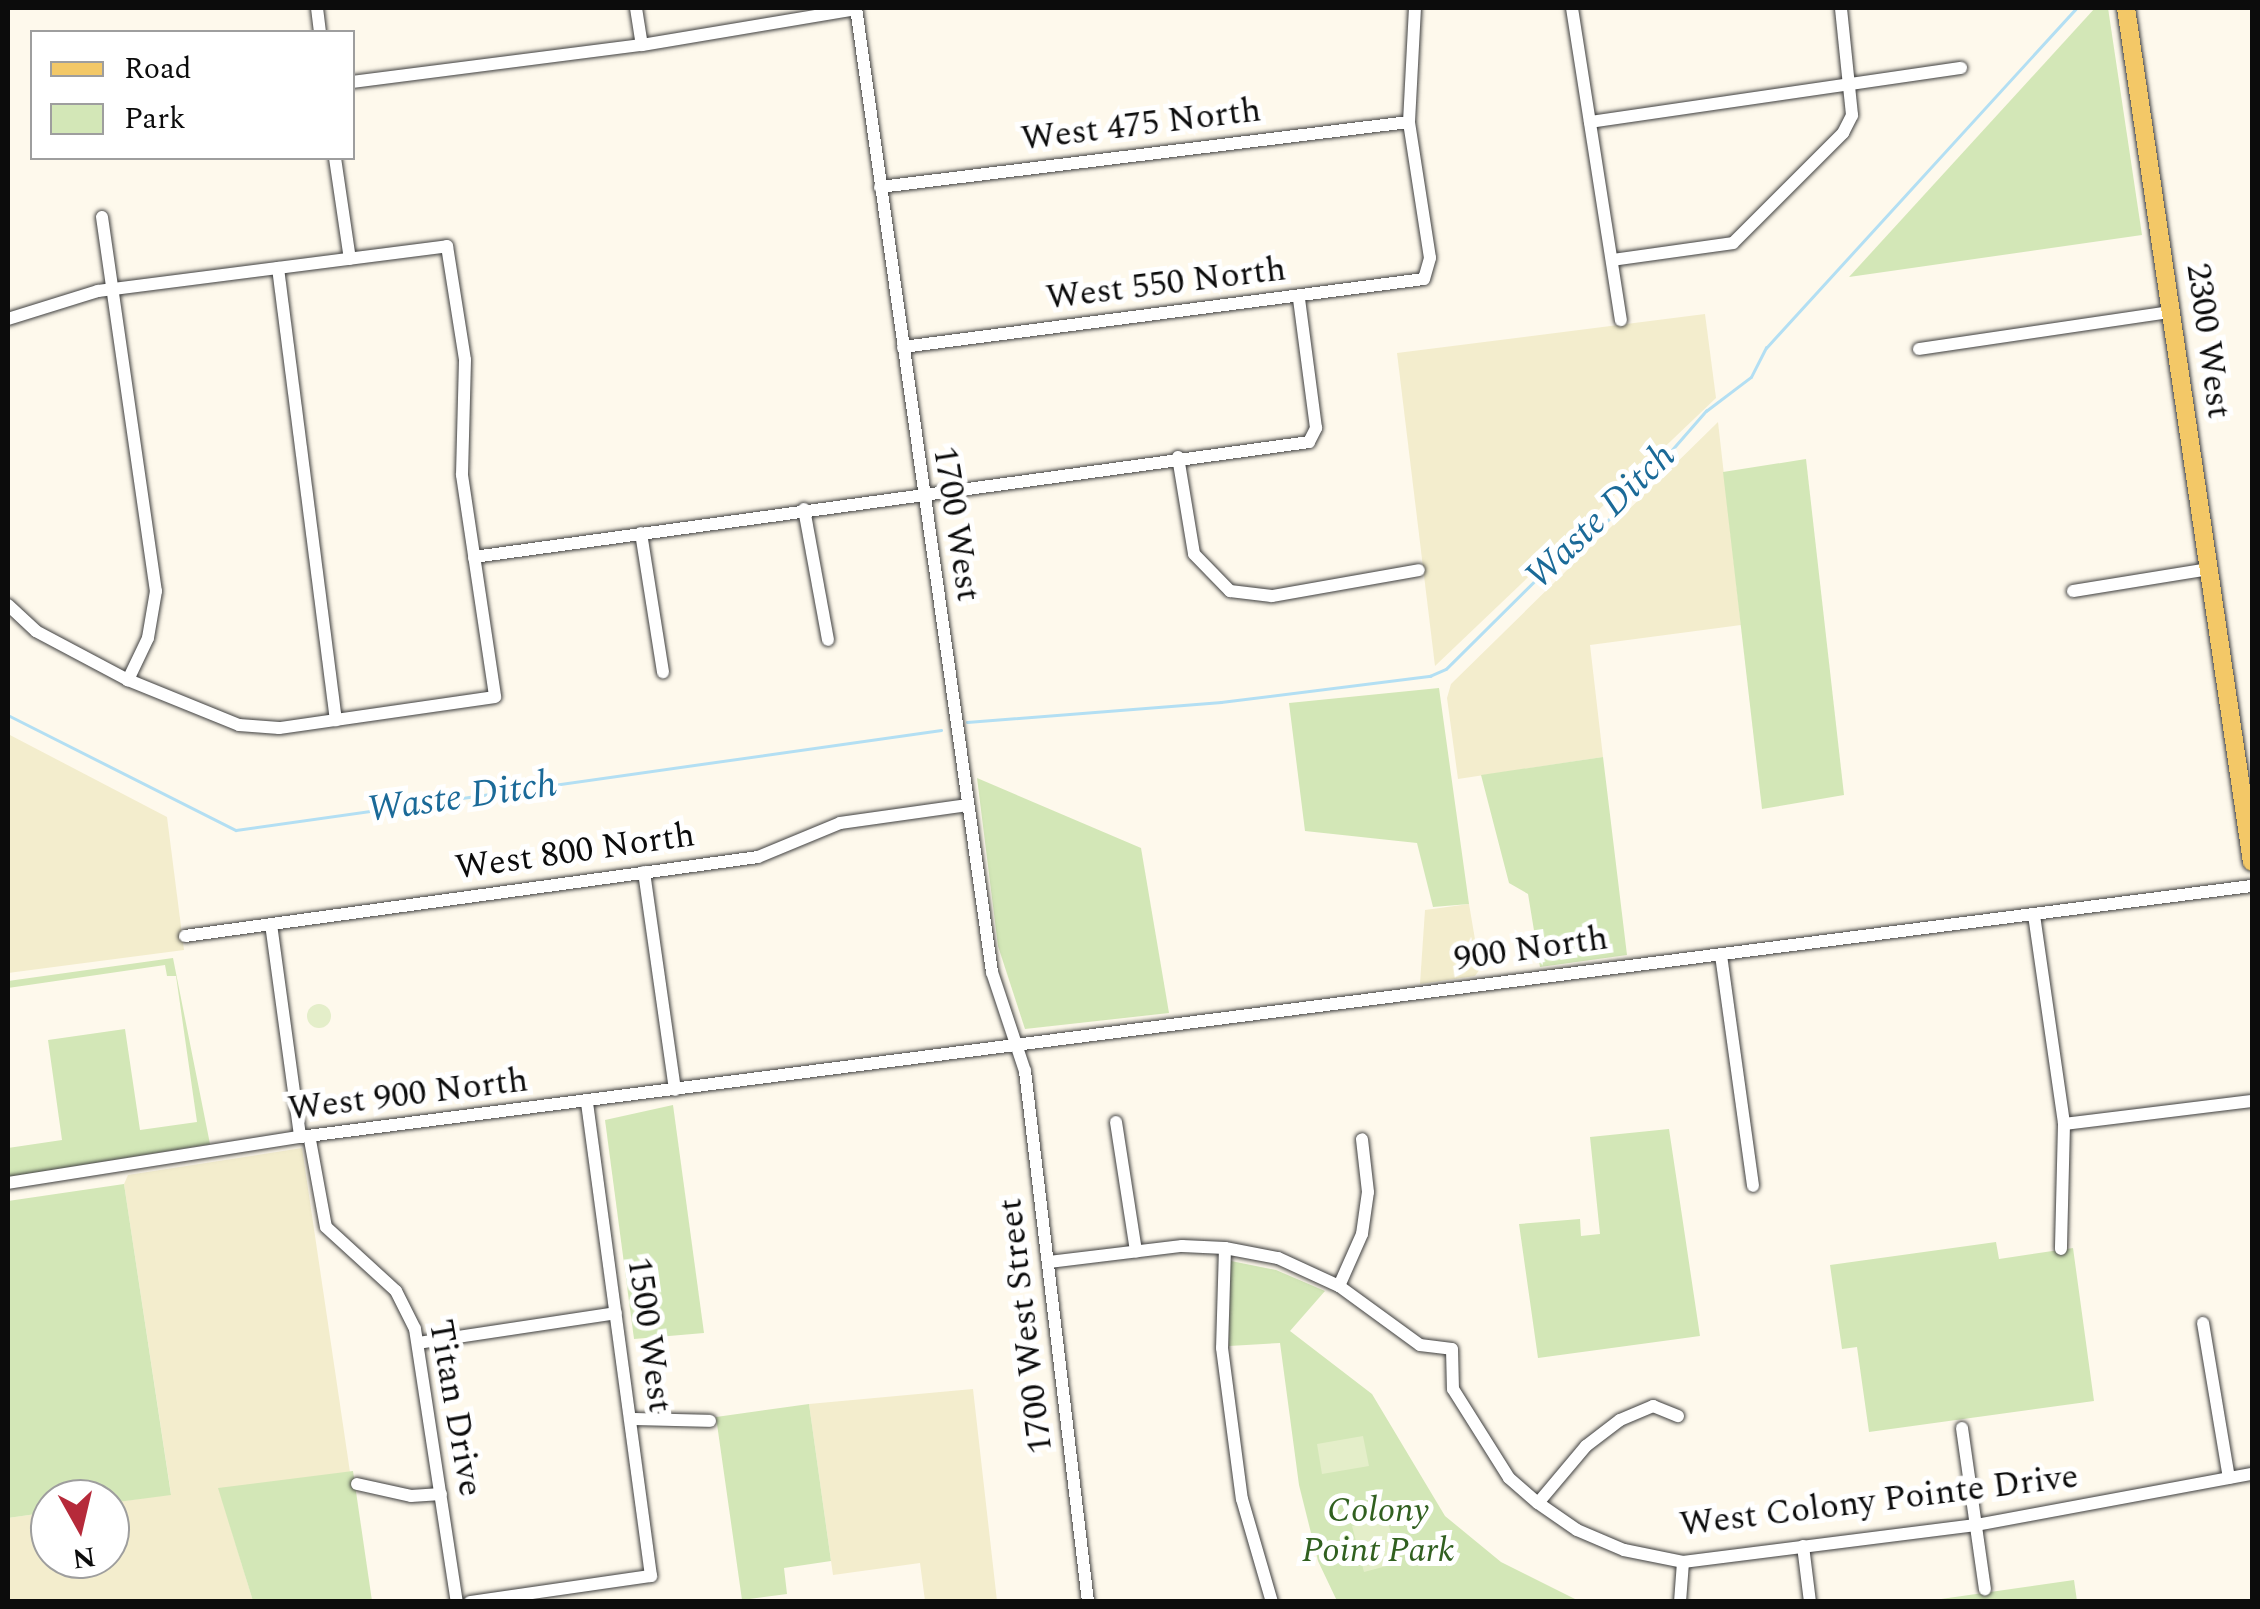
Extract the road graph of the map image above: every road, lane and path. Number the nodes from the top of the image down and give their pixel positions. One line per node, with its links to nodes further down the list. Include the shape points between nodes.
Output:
1 (636, 8): 7 (street)
2 (856, 8): 7 (street); 14 (street, 1700 West)
3 (1414, 8): 11 (street)
4 (1572, 8): 12 (street)
5 (1841, 8): 10 (street)
6 (2126, 8): 21 (main road, 2300 West)
7 (642, 45): 9 (street)
8 (1960, 68): 10 (street)
9 (355, 82)
10 (1850, 83): 12 (street); 17 (street, via 1852,115 1749,234 1734,243)
11 (1409, 122): 14 (street, West 475 North); 20 (street, West 550 North, via 1430,270 1414,284)
12 (1590, 122): 17 (street)
13 (335, 160): 16 (street)
14 (880, 188): 24 (street, 1700 West)
15 (102, 217): 19 (street)
16 (350, 259): 18 (street); 30 (street, via 447,246 465,360 462,461)
17 (1612, 260): 23 (street)
18 (278, 268): 19 (street); 38 (street)
19 (113, 290): 22 (street); 37 (street, via 156,591 148,638)
20 (1299, 298): 24 (street, West 550 North); 26 (street, via 1315,438)
21 (2172, 312): 25 (street); 31 (main road, 2300 West)
22 (8, 319)
23 (1621, 320)
24 (903, 347): 27 (street, 1700 West)
25 (1920, 349)
26 (1178, 457): 27 (street); 32 (street, via 1190,543 1219,585 1256,597)
27 (921, 492): 28 (street); 39 (street, 1700 West)
28 (804, 509): 29 (street); 35 (street)
29 (642, 532): 30 (street); 36 (street)
30 (474, 557): 38 (street, via 494,697)
31 (2209, 569): 33 (street); 40 (main road, 2300 West)
32 (1419, 570)
33 (2074, 591)
34 (10, 607): 37 (street, via 36,631)
35 (828, 640)
36 (662, 672)
37 (128, 680): 38 (street, via 239,725 279,728)
38 (336, 720)
39 (968, 806): 41 (street, West 800 North, via 840,824 758,857); 47 (street, 1700 West, via 992,972)
40 (2252, 862)
41 (644, 872): 44 (street, West 800 North); 49 (street)
42 (2252, 886): 43 (street, 900 North)
43 (2034, 914): 46 (street, 900 North); 53 (street)
44 (270, 924): 45 (street, West 800 North); 54 (street, Titan Drive)
45 (185, 936)
46 (1721, 955): 47 (street, 900 North); 57 (street)
47 (1018, 1045): 48 (street, 900 North); 61 (street, 1700 West Street)
48 (817, 1071): 49 (street, West 900 North)
49 (674, 1090): 51 (street, West 900 North)
50 (2252, 1101): 53 (street)
51 (587, 1103): 54 (street, West 900 North); 63 (street, 1500 West)
52 (1116, 1122): 60 (street)
53 (2064, 1124): 59 (street)
54 (305, 1138): 56 (street, West 900 North); 65 (street, Titan Drive, via 326,1227 396,1291)
55 (1362, 1139): 62 (street, via 1368,1192 1362,1234)
56 (8, 1183)
57 (1752, 1186)
58 (1225, 1248): 60 (street, West Colony Pointe Drive); 62 (street, West Colony Pointe Drive, via 1278,1258); 82 (street, via 1222,1348 1242,1499)
59 (2061, 1249)
60 (1136, 1252): 61 (street, West Colony Pointe Drive)
61 (1049, 1262): 81 (street, 1700 West Street)
62 (1339, 1286): 74 (street, West Colony Pointe Drive, via 1420,1345 1452,1350 1453,1389 1509,1478)
63 (616, 1313): 65 (street); 67 (street, 1500 West)
64 (2203, 1323): 71 (street)
65 (418, 1342): 73 (street, Titan Drive)
66 (1678, 1416): 74 (street, via 1653,1406 1620,1420 1586,1446)
67 (630, 1419): 68 (street); 80 (street, 1500 West, via 652,1576)
68 (710, 1421)
69 (1962, 1428): 75 (street)
70 (2252, 1474): 71 (street, West Colony Pointe Drive)
71 (2230, 1478): 75 (street, West Colony Pointe Drive)
72 (357, 1484): 73 (street, via 411,1496)
73 (441, 1494): 79 (street, Titan Drive)
74 (1538, 1503): 77 (street, West Colony Pointe Drive, via 1624,1550)
75 (1976, 1524): 76 (street, West Colony Pointe Drive); 78 (street)
76 (1803, 1546): 77 (street, West Colony Pointe Drive); 84 (street)
77 (1683, 1562): 83 (street)
78 (1985, 1589)
79 (458, 1602)
80 (470, 1602)
81 (1088, 1602)
82 (1272, 1602)
83 (1680, 1602)
84 (1810, 1602)

